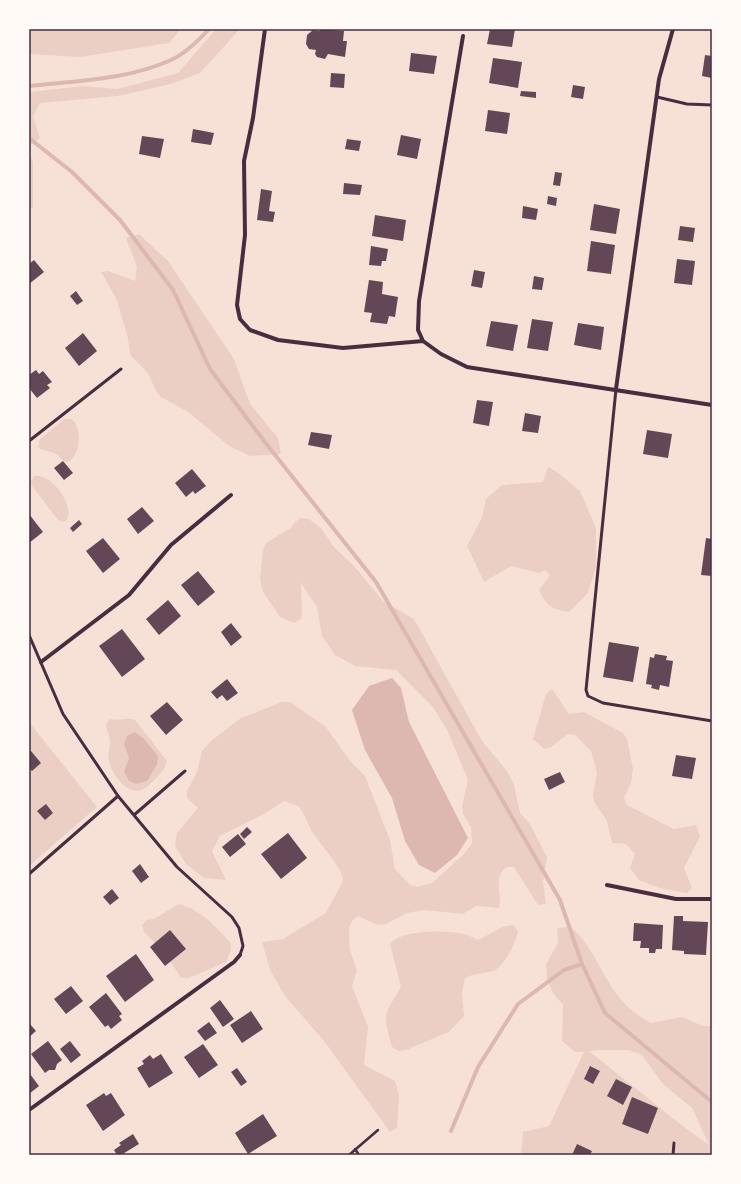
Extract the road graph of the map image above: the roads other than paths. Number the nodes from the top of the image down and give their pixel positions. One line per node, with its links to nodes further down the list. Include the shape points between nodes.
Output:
1 (264, 29): 6 (street, via 254,118 244,161 245,235 237,305 240,319 250,330 278,340 343,348)
2 (673, 29): 4 (street, via 659,79)
3 (463, 36): 6 (street, via 419,301 418,330)
4 (657, 97): 5 (lane, via 687,104); 8 (street)
5 (712, 105)
6 (424, 341): 8 (street, via 441,354 467,367)
7 (121, 369): 10 (lane)
8 (616, 389): 9 (street); 14 (lane, via 586,690 588,696 603,703)
9 (712, 405)
10 (29, 441)
11 (231, 495): 13 (street, via 171,545 129,596)
12 (29, 635): 13 (lane)
13 (41, 662): 16 (lane, via 63,714)
14 (712, 721)
15 (185, 772): 17 (lane)
16 (118, 796): 17 (lane); 18 (lane)
17 (134, 815): 21 (lane, via 177,867 232,917 243,937)
18 (29, 874)
19 (608, 885): 20 (street, via 676,899)
20 (712, 899)
21 (240, 955): 22 (street, via 234,962)
22 (29, 1110)
23 (674, 1143): 24 (lane)
24 (673, 1155)

